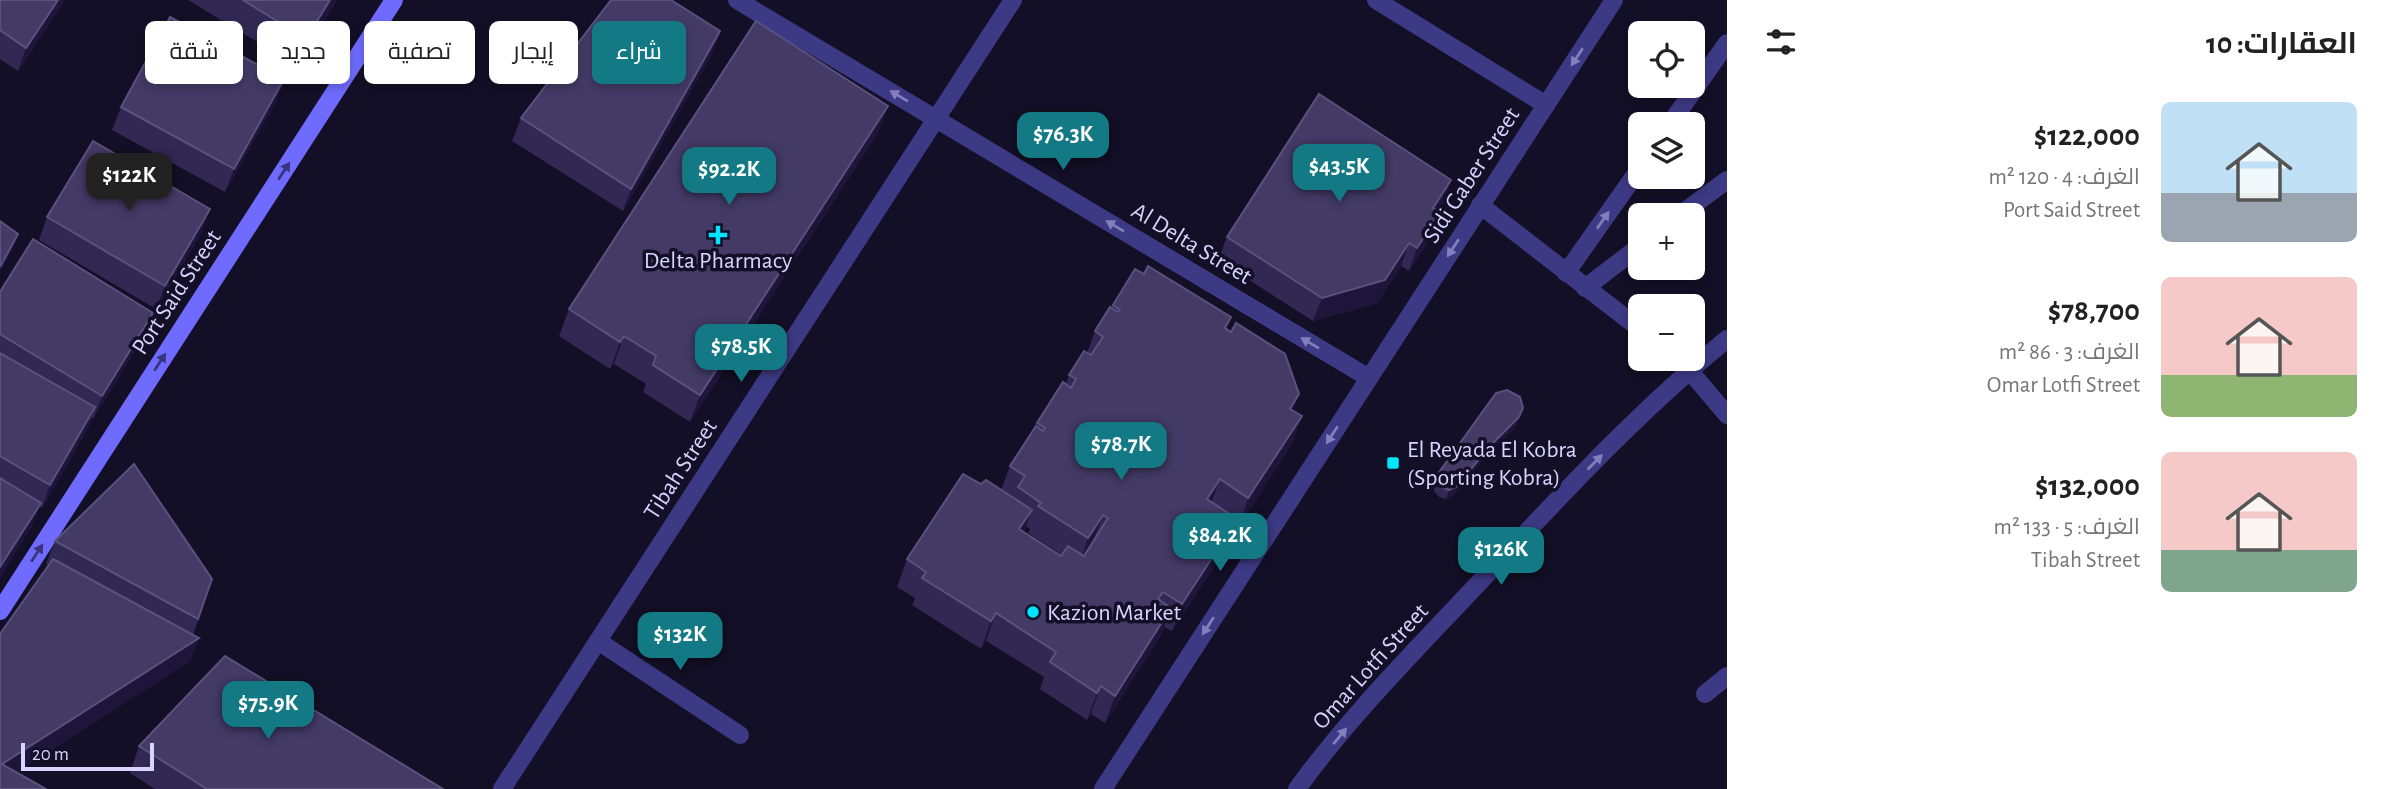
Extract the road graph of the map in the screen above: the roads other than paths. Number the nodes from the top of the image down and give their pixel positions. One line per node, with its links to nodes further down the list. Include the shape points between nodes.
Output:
1 (394, 0): 24 (main road, Port Said Street, one-way to 1)
2 (737, 0): 9 (street, Al Delta Street, one-way to 2)
3 (1013, 0): 9 (street, Tibah Street)
4 (1376, 0): 7 (street)
5 (1614, 0): 7 (street, Sidi Gaber Street, one-way to 7)
6 (1727, 43): 8 (street)
7 (1546, 104): 13 (street, Sidi Gaber Street)
8 (1678, 112)
9 (936, 119): 22 (street, Al Delta Street, one-way to 9); 25 (street, Tibah Street)
10 (1727, 180): 12 (street)
11 (1628, 185): 15 (street, one-way to 11)
12 (1697, 203)
13 (1480, 205): 15 (street); 22 (street, Sidi Gaber Street, one-way to 22)
14 (1628, 255): 16 (street)
15 (1566, 273): 16 (street)
16 (1585, 288): 17 (street)
17 (1628, 320)
18 (1727, 339): 19 (street, Omar Lotfi Street)
19 (1705, 352)
20 (1677, 371): 31 (street, Omar Lotfi Street, one-way to 20, via 1377,692)
21 (1687, 371): 23 (street)
22 (1368, 378): 30 (street, one-way to 30)
23 (1727, 415)
24 (0, 611)
25 (598, 641): 28 (street); 29 (street, Tibah Street)
26 (1727, 676): 27 (street)
27 (1705, 694)
28 (740, 735)
29 (502, 789)
30 (1103, 789)
31 (1297, 789)

